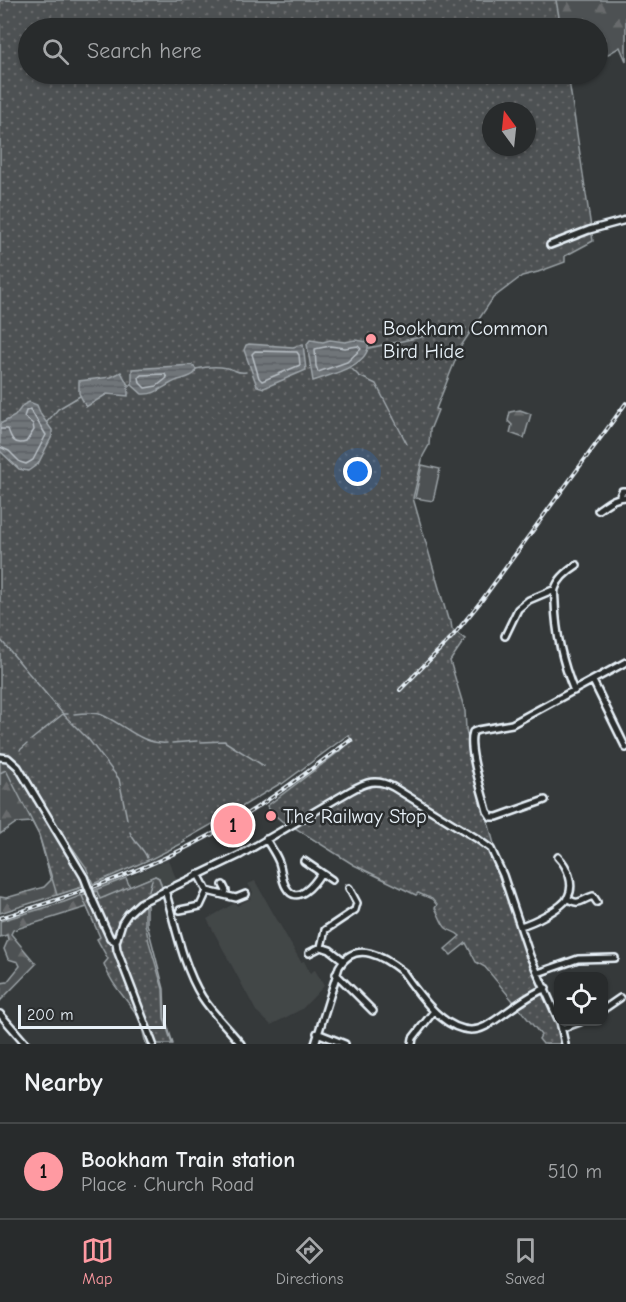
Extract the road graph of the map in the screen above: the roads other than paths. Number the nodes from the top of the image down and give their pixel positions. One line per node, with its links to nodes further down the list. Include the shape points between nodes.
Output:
1 (626, 220): 2 (street)
2 (550, 245)
3 (626, 491): 4 (street, via 622,491)
4 (623, 496): 5 (street)
5 (598, 510)
6 (577, 565): 7 (street)
7 (555, 589): 8 (street, via 518,609); 11 (street, via 560,644)
8 (505, 636)
9 (626, 662): 10 (street)
10 (593, 681): 11 (street); 12 (street)
11 (574, 691): 14 (street, via 512,724 472,732 477,771 491,817)
12 (626, 748)
13 (0, 757): 31 (street, bridge, via 8,758 18,767 84,877 110,938)
14 (545, 800)
15 (266, 839): 18 (street, via 291,893 309,890); 19 (street); 30 (street, via 365,783 384,783 491,849)
16 (558, 857): 27 (street, via 568,871)
17 (304, 861): 18 (street)
18 (321, 873): 20 (street)
19 (198, 874): 23 (street); 24 (street)
20 (332, 880)
21 (223, 885): 26 (street)
22 (349, 888): 32 (street, via 357,903 355,910 325,930)
23 (165, 890): 31 (street, via 134,908 122,923); 50 (street, via 198,990)
24 (207, 891): 26 (street); 29 (street, via 200,906)
25 (246, 894): 26 (street, via 236,898)
26 (224, 895)
27 (567, 898): 28 (street, via 580,903 593,896); 30 (street)
28 (597, 902)
29 (180, 910)
30 (520, 926): 36 (street)
31 (116, 942): 49 (street)
32 (321, 947): 33 (street); 35 (street)
33 (309, 953)
34 (615, 958): 36 (street, via 578,959)
35 (343, 960): 37 (street); 43 (street, via 362,951 380,957 403,972)
36 (538, 973): 38 (street)
37 (336, 974): 42 (street); 47 (street)
38 (546, 988): 41 (street); 43 (street, via 475,1030 459,1029)
39 (620, 998): 40 (street)
40 (608, 1006)
41 (554, 1008)
42 (374, 1011)
43 (434, 1011): 53 (street)
44 (0, 1014): 48 (street)
45 (568, 1026): 46 (street)
46 (562, 1028): 54 (street)
47 (317, 1033): 51 (street); 52 (street)
48 (26, 1044)
49 (153, 1044)
50 (241, 1044)
51 (315, 1044)
52 (345, 1044)
53 (412, 1044)
54 (566, 1044)

